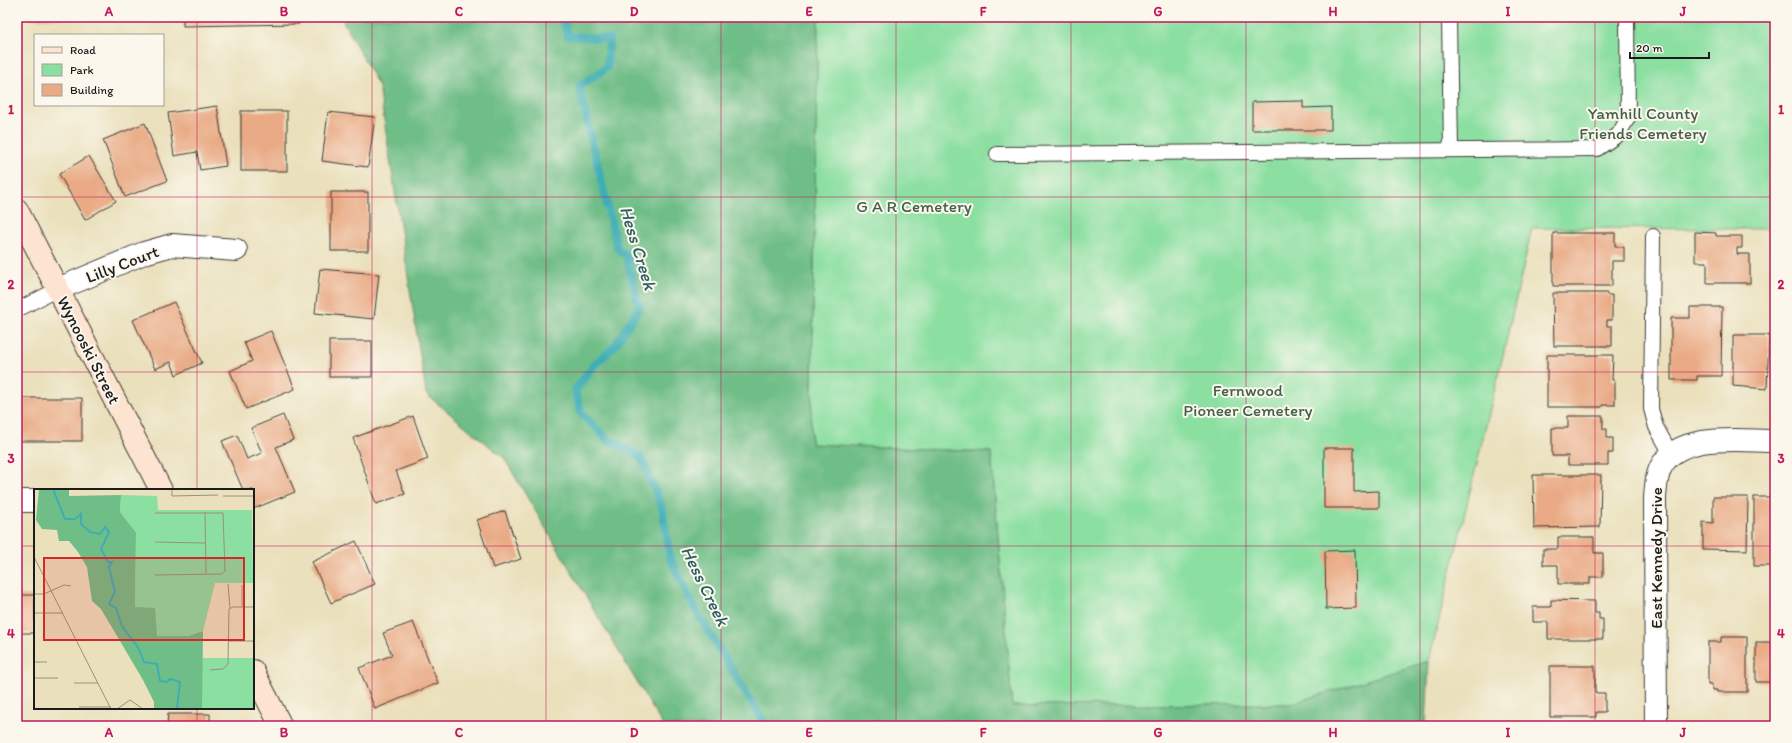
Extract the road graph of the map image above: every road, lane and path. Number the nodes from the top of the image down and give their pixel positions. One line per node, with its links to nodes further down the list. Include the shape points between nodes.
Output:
1 (1449, 17): 3 (lane)
2 (1627, 17): 3 (lane, via 1628,118 1618,135 1597,149)
3 (1451, 150): 4 (lane)
4 (997, 154)
5 (17, 210): 6 (main road, Wynooski Street)
6 (22, 232): 9 (main road, Wynooski Street)
7 (1653, 236): 12 (lane, via 1651,409 1656,427)
8 (236, 250): 9 (street, Lilly Court, via 172,245 144,253)
9 (58, 289): 10 (lane); 13 (main road, Wynooski Street)
10 (17, 310)
11 (1775, 441): 12 (street, East Kennedy Drive, via 1694,442)
12 (1671, 454): 18 (street, East Kennedy Drive, via 1662,466 1655,498)
13 (160, 489)
14 (17, 501): 15 (street)
15 (34, 501)
16 (254, 673): 17 (main road)
17 (281, 726)
18 (1656, 726)

